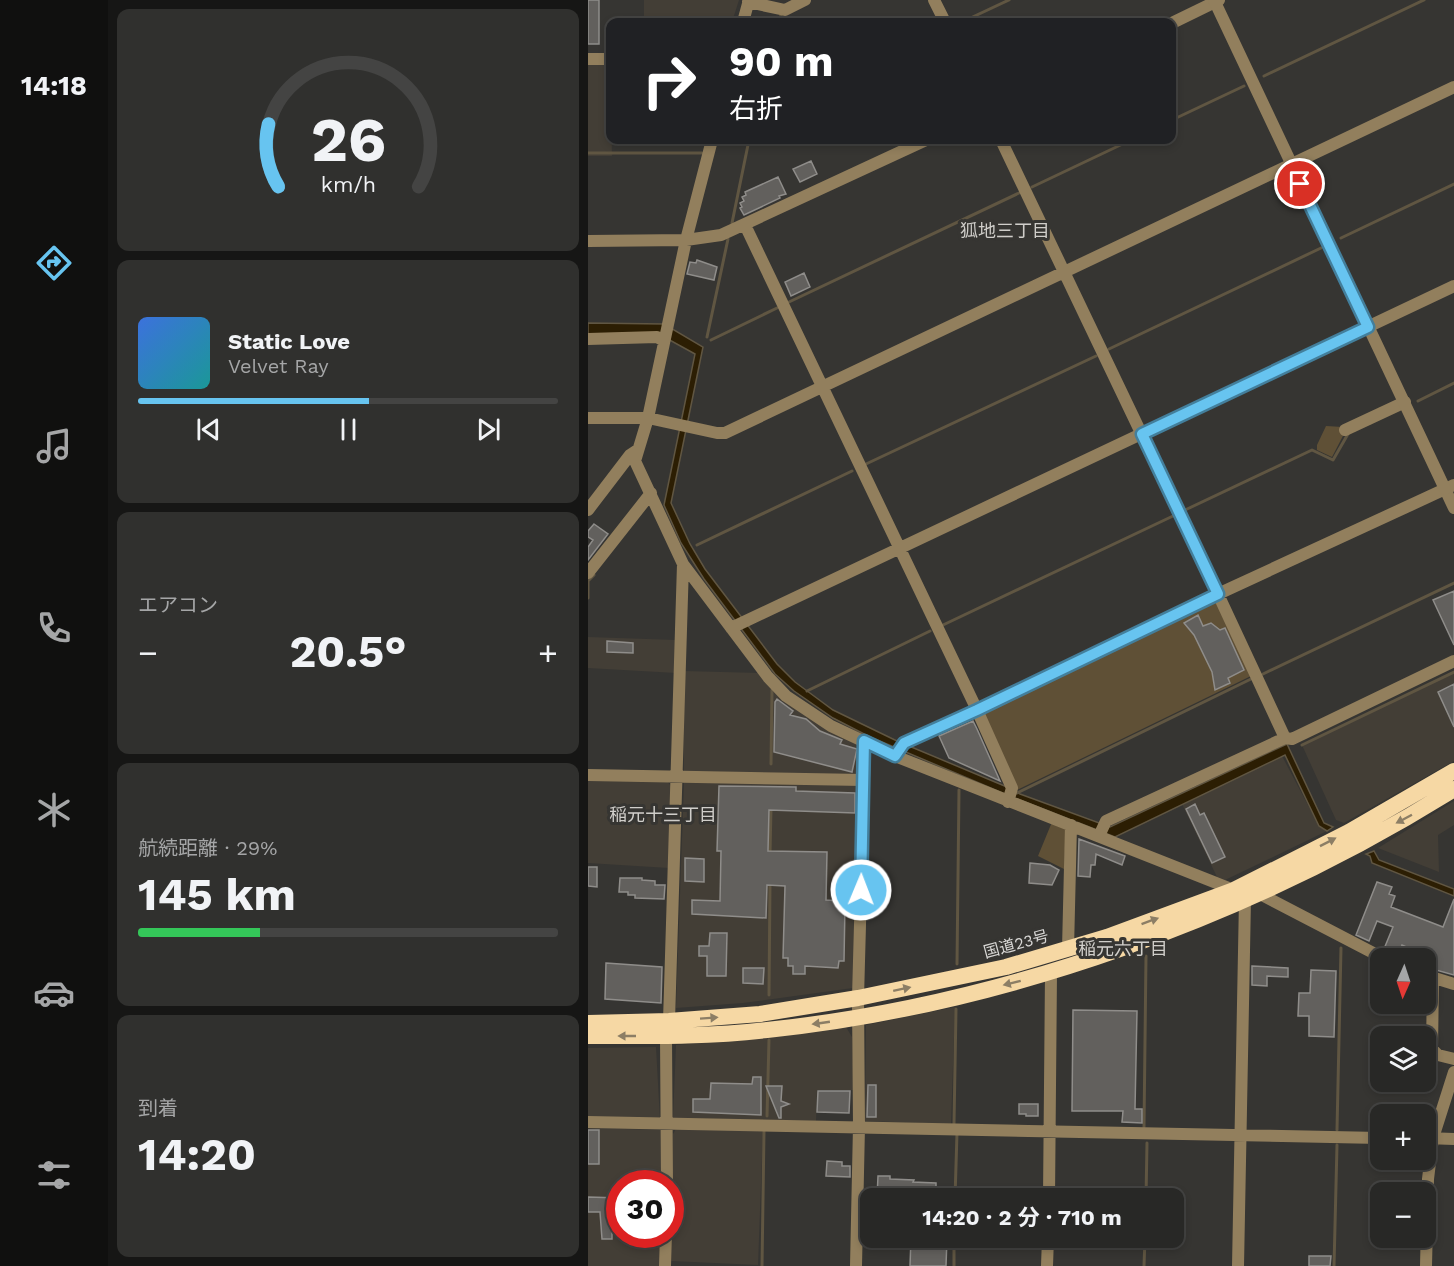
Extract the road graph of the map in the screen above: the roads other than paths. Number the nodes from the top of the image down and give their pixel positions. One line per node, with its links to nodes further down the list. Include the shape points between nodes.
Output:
1 (805, 0): 3 (street, via 785,10)
2 (934, 0): 6 (street)
3 (749, 1): 5 (street)
4 (1216, 1): 7 (street); 14 (street)
5 (743, 18)
6 (943, 18)
7 (1176, 21)
8 (588, 59): 9 (street)
9 (606, 59)
10 (1454, 87): 14 (street)
11 (711, 144): 16 (street)
12 (917, 144): 15 (street)
13 (1003, 144): 18 (street)
14 (1291, 164): 18 (street); 20 (street)
15 (745, 225): 16 (street, via 721,236); 23 (street)
16 (686, 240): 17 (street); 22 (street)
17 (588, 241)
18 (1065, 271): 23 (street); 28 (street)
19 (1454, 286): 20 (street)
20 (1368, 327): 24 (street); 28 (street)
21 (588, 339): 22 (street, via 657,337)
22 (664, 341): 26 (street)
23 (821, 387): 26 (street, via 724,433); 34 (street)
24 (1405, 402): 27 (street); 30 (street)
25 (588, 418): 26 (street)
26 (648, 418): 29 (street)
27 (1345, 430)
28 (1142, 434): 34 (street); 37 (street)
29 (639, 449): 31 (street, via 635,460); 33 (street, via 630,455)
30 (1449, 487): 32 (street); 37 (street)
31 (651, 493): 35 (street); 36 (street)
32 (1454, 508)
33 (588, 510)
34 (898, 550): 38 (street); 40 (street)
35 (683, 564): 38 (street); 46 (street)
36 (588, 573)
37 (1218, 594): 40 (street); 41 (street)
38 (731, 628): 42 (street, via 786,696 831,726)
39 (1454, 661): 41 (street, via 1292,739)
40 (977, 710): 43 (street, via 904,743); 49 (street, via 1012,788)
41 (1285, 738): 51 (street, via 1106,821)
42 (864, 741): 43 (street); 47 (street)
43 (895, 756): 49 (street)
44 (1454, 771): 52 (highway, 国道23号, one-way to 44)
45 (588, 775): 46 (street)
46 (678, 777): 47 (street); 62 (street)
47 (863, 780): 58 (street)
48 (1454, 789): 52 (highway, 国道23号, one-way to 52, via 1319,864)
49 (1008, 802): 50 (street)
50 (1071, 825): 51 (street); 53 (street)
51 (1099, 836): 52 (street)
52 (1246, 894): 53 (highway, 国道23号, one-way to 52); 54 (street); 55 (highway, 国道23号, via 1130,945); 71 (street)
53 (1068, 949): 58 (highway, 国道23号, one-way to 53, via 1006,967)
54 (1370, 952)
55 (1051, 973): 60 (highway, 国道23号, one-way to 60); 70 (street)
56 (1436, 978): 57 (street)
57 (1454, 984)
58 (858, 998): 60 (street); 62 (highway, 国道23号, one-way to 58)
59 (1431, 1014): 64 (street, via 1432,1049)
60 (859, 1017): 62 (highway, 国道23号, one-way to 62, via 766,1030); 69 (street)
61 (588, 1023): 62 (highway, 国道23号)
62 (667, 1028): 63 (highway, 国道23号, one-way to 63); 68 (street)
63 (588, 1036)
64 (1454, 1059)
65 (1454, 1072): 66 (street)
66 (1436, 1120)
67 (588, 1122): 68 (street)
68 (667, 1125): 69 (street); 75 (street)
69 (859, 1126): 70 (street); 81 (street)
70 (1050, 1130): 71 (street); 77 (street)
71 (1240, 1136): 72 (street); 83 (street)
72 (1370, 1138)
73 (1436, 1138): 74 (street)
74 (1454, 1139)
75 (667, 1170)
76 (1428, 1170): 84 (street)
77 (1049, 1188)
78 (666, 1248): 80 (street)
79 (1048, 1248): 82 (street)
80 (665, 1266)
81 (856, 1266)
82 (1047, 1266)
83 (1238, 1266)
84 (1426, 1266)

